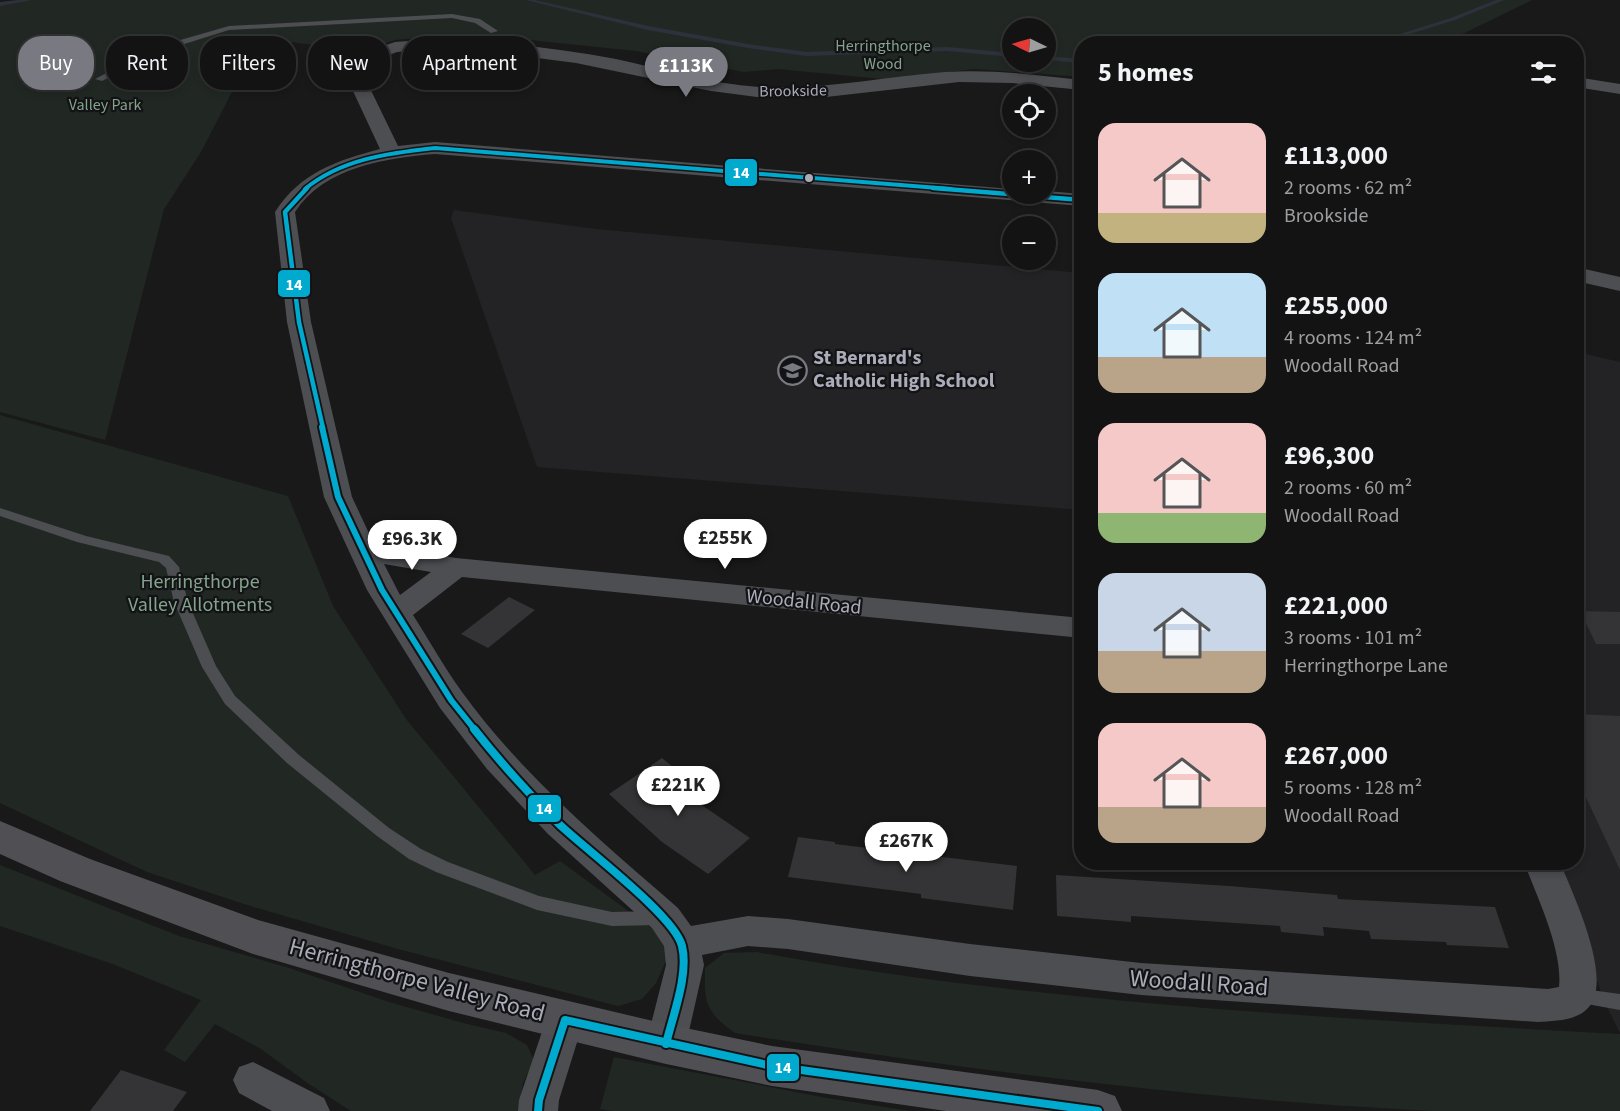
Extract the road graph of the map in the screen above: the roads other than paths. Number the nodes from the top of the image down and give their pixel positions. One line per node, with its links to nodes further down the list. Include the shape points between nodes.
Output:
1 (490, 36): 4 (lane, via 477,21 452,16 229,28 182,40)
2 (402, 45): 8 (street, Brookside, via 363,58 356,66 355,76)
3 (538, 48): 6 (street, Brookside, via 758,92 808,92 966,76)
4 (99, 79)
5 (1584, 83): 7 (street)
6 (1074, 84)
7 (1620, 89)
8 (391, 152): 9 (street, via 456,148); 13 (street, via 326,174 294,198 285,213 299,322 338,497)
9 (1074, 199)
10 (1584, 276): 11 (street)
11 (1620, 284)
12 (0, 512): 19 (lane, via 82,539 164,559 172,567 181,602 209,667 230,700 293,759 415,854 537,903)
13 (363, 551): 14 (street, Woodall Road); 15 (street)
14 (456, 567): 15 (street); 16 (street, Woodall Road)
15 (397, 612): 19 (street, via 451,700 499,759 560,825)
16 (1074, 627)
17 (0, 836): 22 (main road, Herringthorpe Valley Road, via 75,870 253,936 449,992)
18 (1545, 870): 20 (street, via 1575,955 1581,981)
19 (674, 931): 20 (street, Woodall Road, via 788,934 1141,979 1538,1006 1566,1003); 23 (street, via 685,965)
20 (1576, 996): 21 (lane)
21 (1620, 1002)
22 (565, 1020): 23 (main road, Herringthorpe Valley Road); 26 (street)
23 (666, 1044): 27 (main road, Herringthorpe Valley Road, via 772,1066)
24 (253, 1080): 25 (street)
25 (310, 1111)
26 (538, 1111)
27 (1098, 1111)

